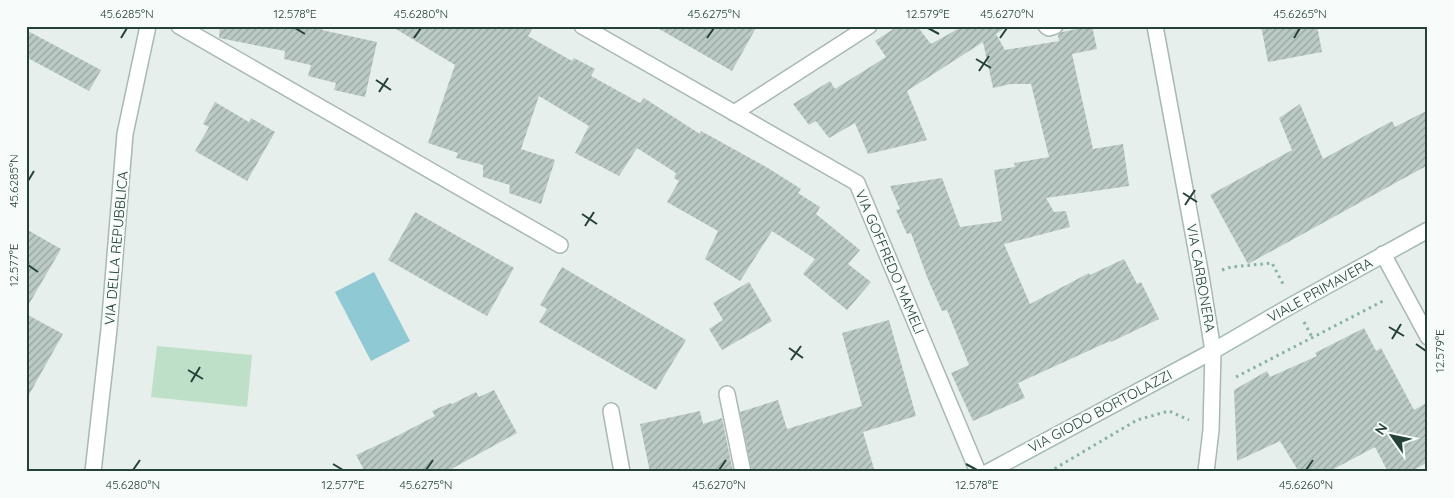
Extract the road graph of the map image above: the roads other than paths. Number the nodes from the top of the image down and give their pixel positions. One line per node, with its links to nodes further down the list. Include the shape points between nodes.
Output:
1 (148, 26): 16 (street, VIA DELLA REPUBBLICA, via 125,134)
2 (179, 26): 10 (street)
3 (582, 26): 8 (street, VIA GOFFREDO MAMELI)
4 (870, 26): 8 (street)
5 (1046, 26): 6 (street)
6 (1055, 26)
7 (1155, 26): 13 (street, VIA CARBONERA)
8 (734, 113): 19 (street, VIA GOFFREDO MAMELI, via 857,182)
9 (1428, 230): 11 (street, VIALE PRIMAVERA)
10 (560, 245)
11 (1383, 254): 12 (street); 13 (street, VIALE PRIMAVERA)
12 (1428, 337)
13 (1213, 351): 20 (street, VIA GIODO BORTOLAZZI); 21 (street, VIA CARBONERA, via 1211,430)
14 (727, 394): 18 (street)
15 (610, 411): 17 (street)
16 (93, 472)
17 (622, 472)
18 (743, 472)
19 (978, 472)
20 (988, 472)
21 (1206, 472)

